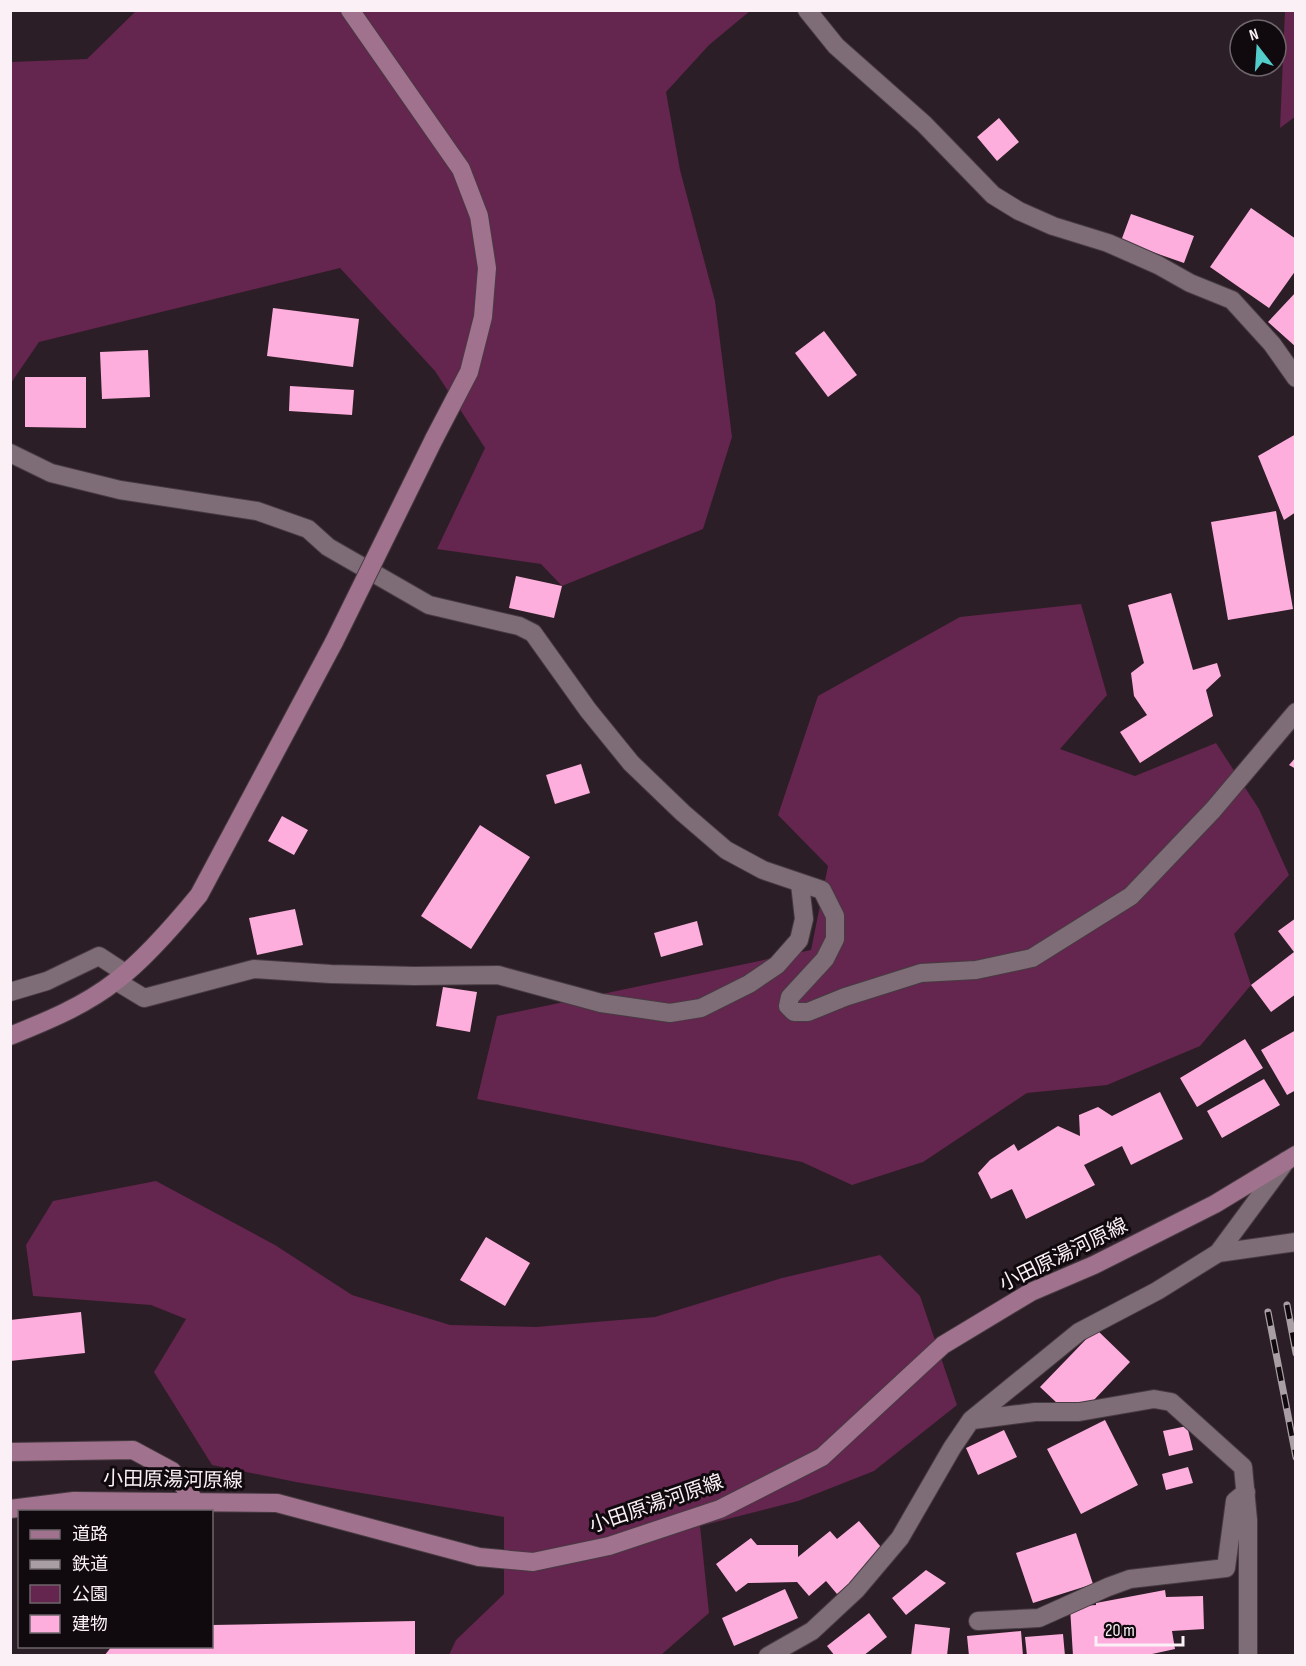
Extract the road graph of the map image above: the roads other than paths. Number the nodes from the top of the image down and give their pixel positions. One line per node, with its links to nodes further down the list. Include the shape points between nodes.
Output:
1 (350, 10): 7 (street, bridge, via 461,169 479,216 487,268 483,317 469,372 334,642 199,895)
2 (807, 10): 3 (street, via 836,46 924,124 993,195 1053,226 1108,243 1190,284 1232,300 1272,344)
3 (1296, 378)
4 (10, 453): 6 (street, via 51,473 120,489 257,511 308,529 328,548 429,605 519,626 533,633 631,763 683,813 726,850)
5 (1296, 712): 6 (street, via 1213,810 1131,896 1032,958 976,970 921,973 808,1012 794,1012 788,1006 790,998 825,959 835,939 835,916 822,890)
6 (800, 884): 7 (street, via 804,920 799,940 777,965 701,1008 670,1013 602,1003 498,975 402,976 254,969 144,998)
7 (121, 977): 8 (street, via 99,956 46,981); 9 (street, via 64,1014)
8 (10, 992)
9 (10, 1036)
10 (1291, 1158): 12 (street); 16 (street, 小田原湯河原線, via 1215,1204 1031,1292 943,1345 822,1457 720,1509 609,1546 533,1563 478,1557 276,1503)
11 (1296, 1242): 12 (street)
12 (1218, 1253): 13 (street, via 1157,1291 1078,1332)
13 (971, 1420): 15 (street, via 1035,1412 1080,1412 1154,1399 1171,1402 1243,1467); 19 (street, via 900,1538 856,1590 812,1631)
14 (10, 1452): 16 (street, via 133,1450 172,1471)
15 (1246, 1492): 18 (street, via 1235,1501 1226,1568 1130,1579 1039,1618); 20 (street)
16 (195, 1501): 17 (street, 小田原湯河原線, via 74,1501)
17 (10, 1509)
18 (978, 1621)
19 (768, 1656)
20 (1248, 1656)

